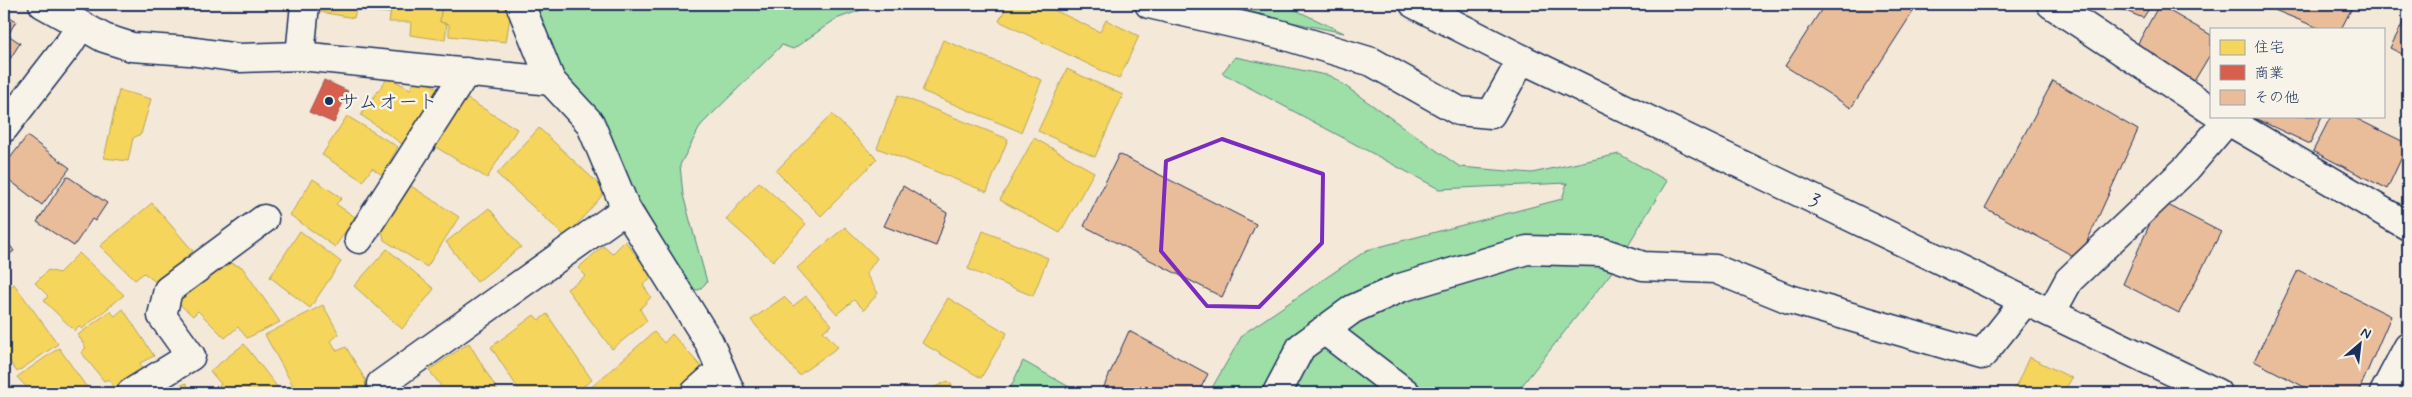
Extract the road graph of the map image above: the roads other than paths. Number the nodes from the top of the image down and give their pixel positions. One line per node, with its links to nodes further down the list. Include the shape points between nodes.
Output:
1 (43, 4): 7 (street)
2 (305, 4): 8 (street)
3 (520, 4): 11 (street)
4 (1149, 4): 9 (street, via 1279,34 1372,62 1459,111 1491,114)
5 (1414, 4): 9 (street, 3)
6 (2056, 5): 12 (street)
7 (81, 25): 8 (street, via 132,48 240,58); 15 (street)
8 (300, 56): 10 (street)
9 (1522, 59): 20 (street, 3)
10 (466, 72): 11 (street); 19 (street)
11 (551, 81): 16 (street, via 590,123)
12 (2210, 110)
13 (2218, 118): 21 (street, via 2186,168 2069,280)
14 (2222, 118): 18 (street)
15 (4, 128)
16 (626, 209): 24 (street, via 709,342); 26 (street, via 381,384)
17 (264, 219): 25 (street, via 168,290 162,316 191,356)
18 (2408, 224)
19 (359, 239)
20 (2025, 301): 21 (street, 3); 22 (street, via 1982,355 1789,298 1715,269 1644,266 1602,252 1527,250 1400,288 1353,309)
21 (2051, 313): 30 (street, 3)
22 (1324, 330): 28 (street, via 1300,347); 29 (street)
23 (2408, 346): 31 (street)
24 (726, 382): 27 (street)
25 (131, 393)
26 (387, 393)
27 (695, 393)
28 (1277, 393)
29 (1406, 393)
30 (2217, 393)
31 (2384, 393)

